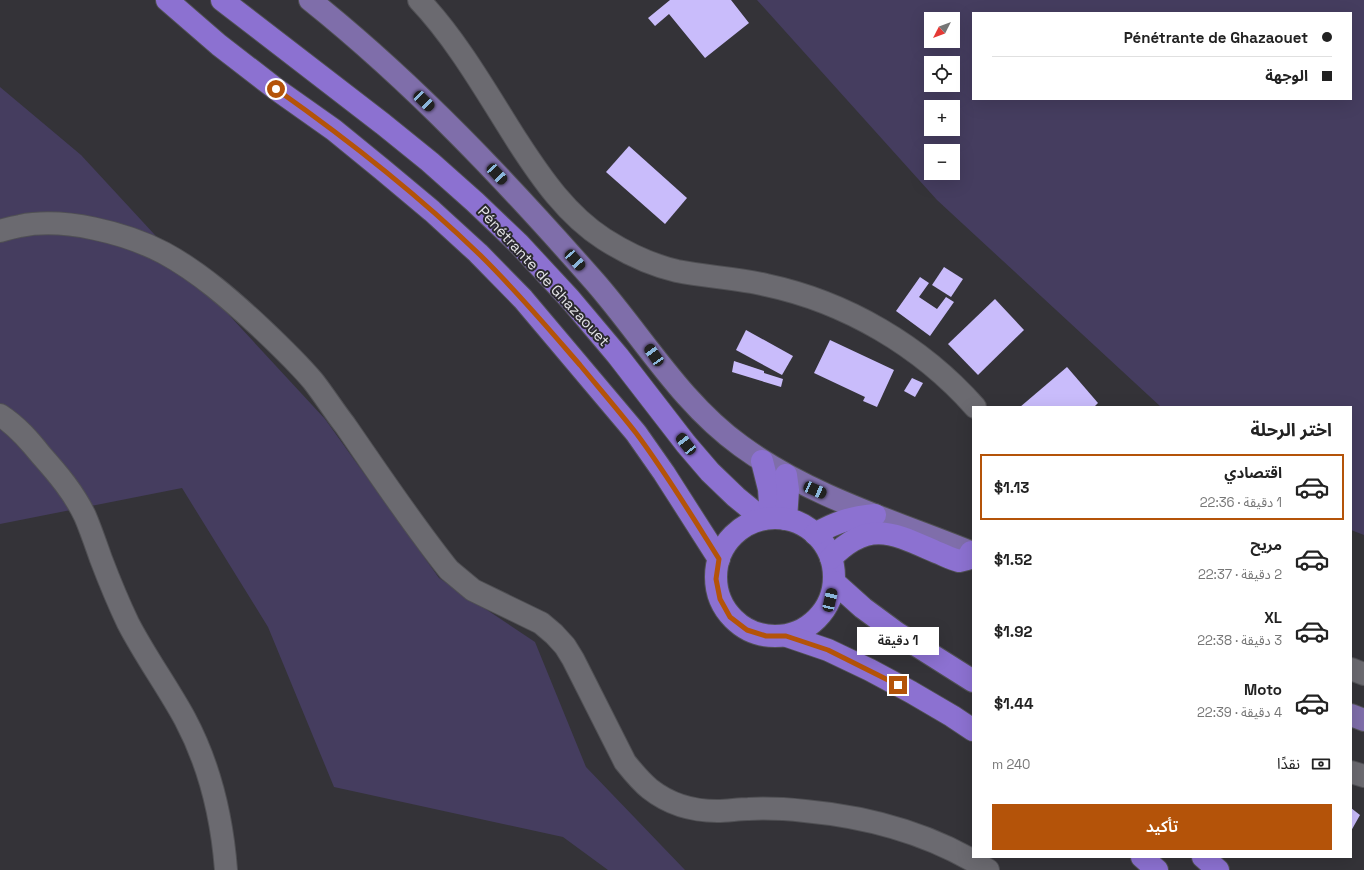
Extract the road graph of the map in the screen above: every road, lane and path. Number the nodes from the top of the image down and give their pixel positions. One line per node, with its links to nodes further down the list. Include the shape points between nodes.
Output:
1 (167, 0): 15 (highway, Pénétrante de Ghazaouet, via 225,50 334,130 432,210 523,298 636,433)
2 (222, 0): 11 (highway, Pénétrante de Ghazaouet, via 383,124 475,202 570,298 710,472 736,497)
3 (310, 0): 8 (main road, via 403,80 466,142 621,312 679,388 718,428)
4 (419, 0): 6 (street, via 450,37 542,178 580,221 603,238 639,257 676,271 766,285 838,308 873,325 905,345 936,368)
5 (0, 231): 29 (street, via 21,225 46,224 70,225 119,235 164,253 185,266 243,312 313,381 449,570 473,590 541,623 565,646 625,762 645,785 665,799 700,810 805,810 841,815 912,833 947,847)
6 (974, 406)
7 (0, 415): 28 (street, via 30,440 60,477 85,516 128,623 186,720 203,758 216,798)
8 (762, 461): 9 (main road); 11 (highway, via 770,489)
9 (786, 475): 10 (main road); 11 (highway, via 788,490)
10 (876, 515): 12 (highway, via 844,520); 13 (main road)
11 (773, 519): 12 (highway, via 802,524); 15 (highway, via 749,524 736,533)
12 (815, 534): 14 (highway)
13 (972, 553): 14 (highway, via 967,559 959,562 905,538 881,533 858,537)
14 (831, 558): 16 (highway)
15 (719, 559): 17 (highway, via 717,586 720,599 730,617 747,630 766,636)
16 (834, 582): 17 (highway, via 830,600 820,617 805,630); 20 (highway, via 863,608)
17 (786, 636): 23 (highway, via 828,650 870,670)
18 (1352, 669): 19 (street)
19 (1364, 674)
20 (972, 680)
21 (1352, 715): 22 (main road)
22 (1364, 720)
23 (972, 729)
24 (1352, 772): 25 (street)
25 (1364, 776)
26 (1143, 858): 30 (highway)
27 (1204, 858): 31 (highway)
28 (226, 870)
29 (988, 870)
30 (1157, 870)
31 (1218, 870)

